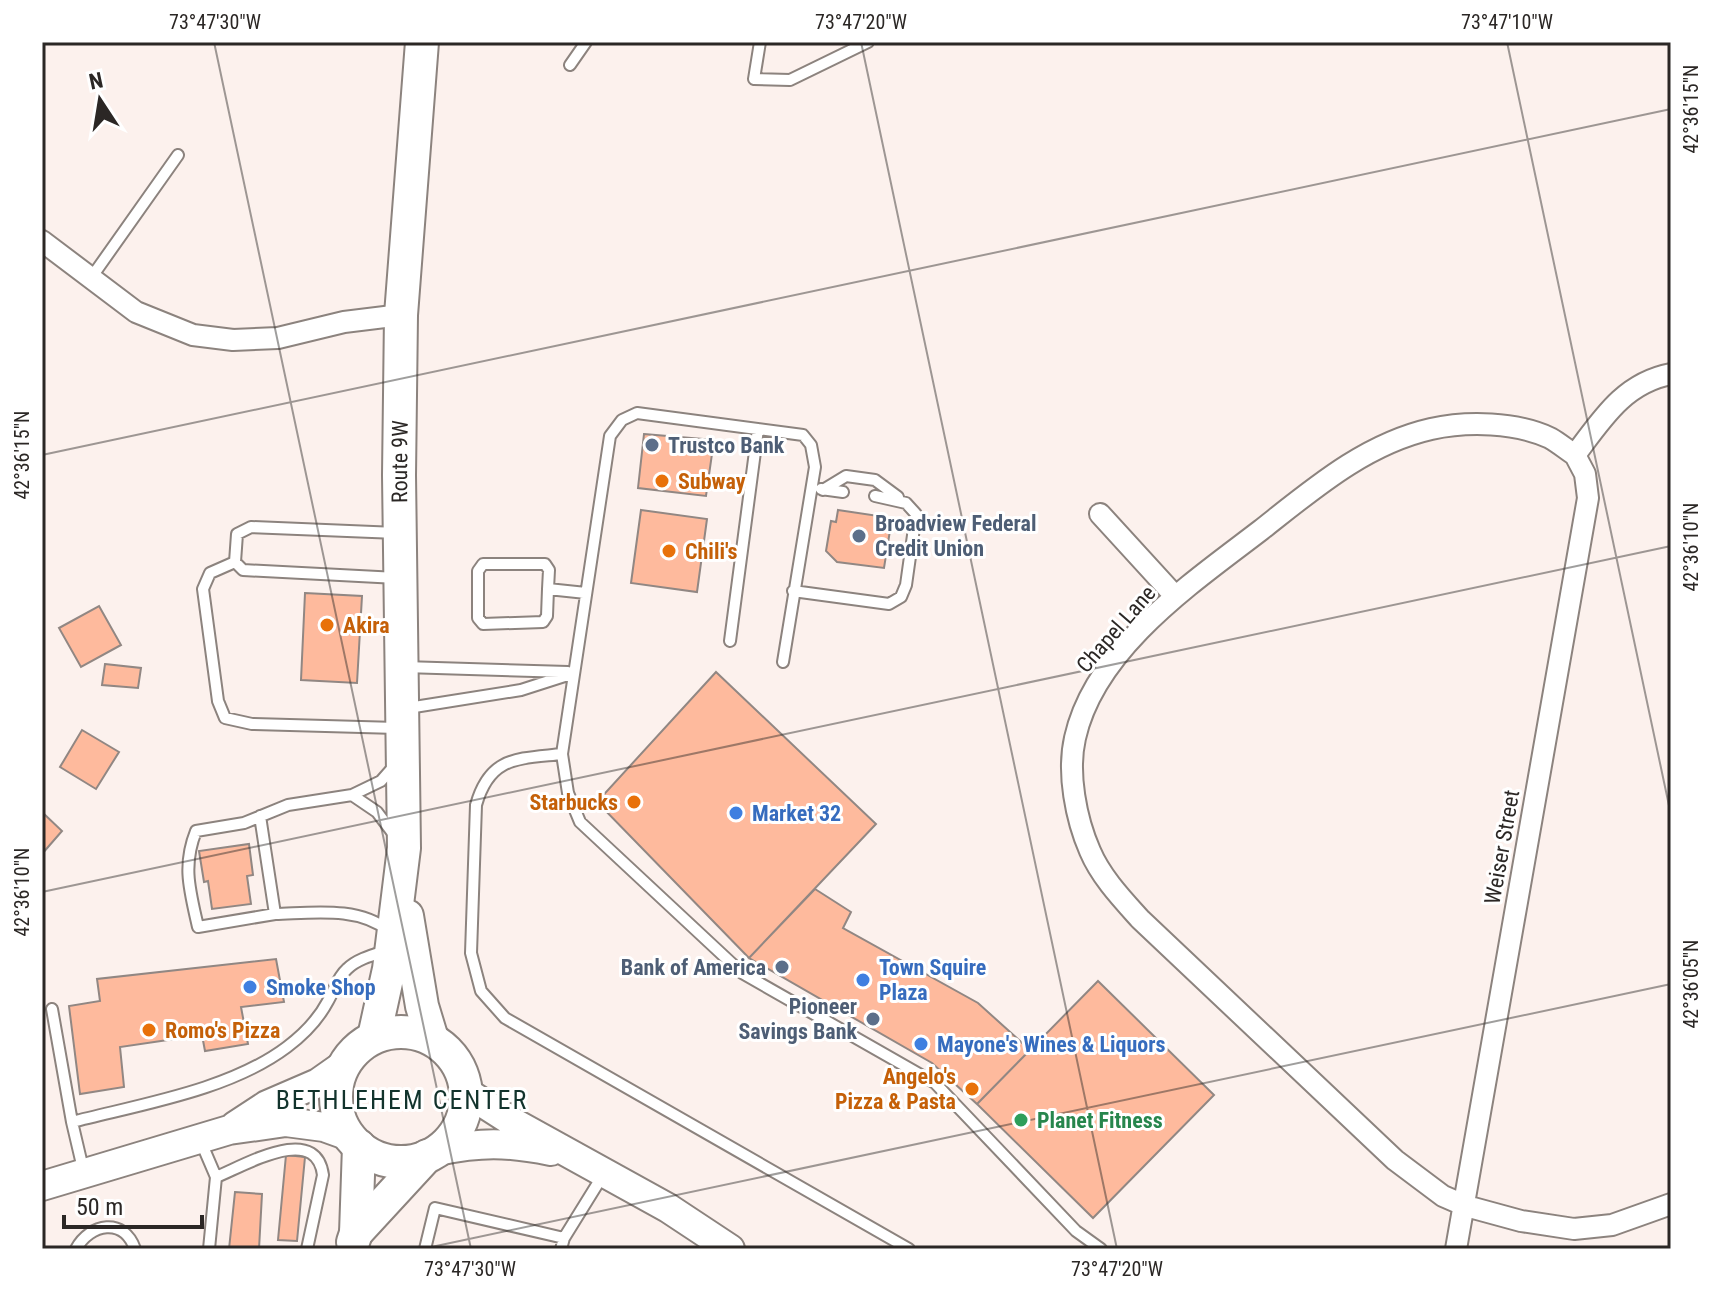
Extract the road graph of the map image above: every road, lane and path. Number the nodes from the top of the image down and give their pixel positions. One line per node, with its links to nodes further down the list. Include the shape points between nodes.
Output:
1 (422, 42): 10 (main road, Route 9W)
2 (586, 42): 6 (lane)
3 (760, 42): 5 (lane, via 754,79 790,80)
4 (852, 42): 5 (lane)
5 (867, 43)
6 (570, 65)
7 (178, 155): 9 (lane)
8 (42, 241): 9 (street)
9 (91, 278): 10 (street, via 136,312 193,335 233,340 278,338)
10 (401, 315): 20 (main road, Route 9W)
11 (1671, 374): 13 (street, via 1633,389 1608,411)
12 (758, 429): 14 (lane, via 803,435 815,467); 25 (lane, via 637,413 622,420 610,436); 27 (lane)
13 (1575, 455): 26 (street, Chapel Lane, via 1521,428 1433,428 1396,439 1329,477); 55 (street, Weiser Street, via 1585,474 1588,498)
14 (811, 488): 15 (lane); 24 (lane)
15 (823, 490): 16 (lane); 18 (lane, via 846,476 875,480)
16 (843, 492)
17 (875, 496): 18 (lane)
18 (906, 503): 24 (lane, via 916,514 901,597 889,604)
19 (1100, 514): 26 (street)
20 (399, 533): 21 (lane, via 251,527 237,534); 22 (main road, Route 9W)
21 (235, 562): 22 (lane, via 243,570); 31 (lane, via 210,573 203,589 218,701 225,718 252,724)
22 (400, 578): 29 (main road, Route 9W)
23 (548, 589): 23 (lane, via 545,564 483,564 478,571 478,618 483,624 543,622); 25 (lane)
24 (793, 591): 28 (lane)
25 (586, 593): 30 (lane)
26 (1175, 596): 55 (street, Chapel Lane, via 1112,664 1091,696 1074,740 1072,774 1090,852 1111,886 1163,941 1395,1160 1443,1196)
27 (730, 641)
28 (783, 662)
29 (401, 667): 30 (lane); 31 (main road, Route 9W)
30 (574, 673): 31 (lane, via 521,690 441,701); 32 (lane)
31 (402, 731): 33 (lane, via 381,781); 35 (main road, Route 9W)
32 (562, 754): 64 (lane, via 522,758 496,768 483,783 476,805 471,953 481,991 505,1018); 65 (lane, via 568,793 580,822 742,973 935,1083 1076,1231)
33 (352, 795): 34 (lane, via 288,805); 35 (lane, via 377,812)
34 (260, 816): 37 (lane); 37 (lane, via 196,831 189,850 189,887 198,927)
35 (404, 848): 36 (main road, Route 9W)
36 (401, 881): 38 (main road, Route 9W); 41 (main road, Route 9W)
37 (275, 914): 38 (lane, via 358,915 380,924)
38 (393, 942): 40 (main road, Route 9W); 44 (lane, via 349,967 314,1022 260,1066)
39 (52, 1009): 44 (lane)
40 (374, 1037): 41 (main road, via 393,1032); 42 (main road)
41 (432, 1039): 43 (main road, via 449,1052)
42 (345, 1064): 45 (main road); 47 (main road, via 336,1101)
43 (466, 1092): 48 (main road, via 459,1125); 49 (main road)
44 (72, 1122): 50 (lane)
45 (229, 1130): 46 (main road); 47 (main road, via 286,1122 324,1127)
46 (200, 1140): 50 (main road); 52 (lane)
47 (354, 1141): 48 (main road, via 391,1161); 56 (main road)
48 (432, 1154): 49 (main road, via 478,1143); 56 (main road)
49 (573, 1155): 51 (main road)
50 (84, 1173): 53 (main road)
51 (604, 1173): 57 (lane); 63 (main road)
52 (216, 1177): 58 (lane); 61 (lane, via 281,1151 311,1151 323,1175)
53 (42, 1186)
54 (1671, 1204): 55 (street, Chapel Lane, via 1612,1225 1574,1229)
55 (1466, 1206): 66 (street, Weiser Street)
56 (353, 1241)
57 (562, 1244): 62 (lane, via 435,1208)
58 (209, 1248)
59 (76, 1249): 60 (lane, via 94,1232 112,1227 130,1236)
60 (132, 1249)
61 (307, 1249)
62 (425, 1249)
63 (730, 1249)
64 (909, 1249)
65 (1101, 1249)
66 (1456, 1249)

